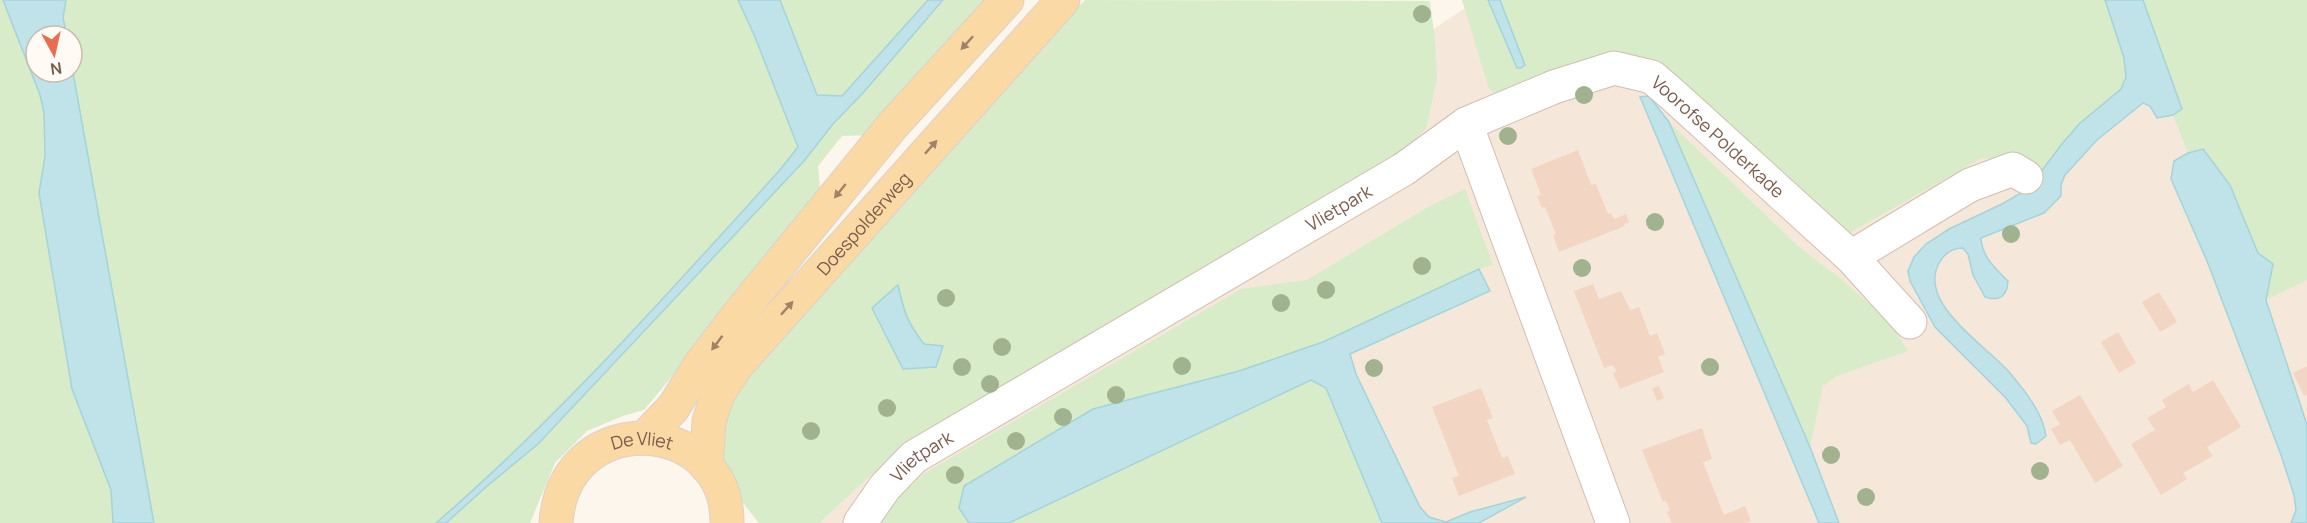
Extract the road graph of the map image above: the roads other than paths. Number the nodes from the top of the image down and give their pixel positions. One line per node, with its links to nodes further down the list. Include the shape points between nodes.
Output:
1 (1007, 0): 7 (main road, Doespolderweg, one-way to 7, via 893,125 738,315 673,408)
2 (1063, 0): 8 (main road, Doespolderweg, one-way to 2, via 709,421 718,394 737,365)
3 (1466, 124): 5 (street, Voorofse Polderkade, via 1554,87 1614,68 1652,77); 11 (street, Vlietpark, via 1404,169 914,458 885,487); 12 (street)
4 (2026, 177): 5 (street, via 2013,169 1970,185)
5 (1851, 257): 6 (street, Voorofse Polderkade)
6 (1910, 322)
7 (644, 438): 8 (main road, De Vliet, via 678,445); 9 (main road, De Vliet, via 616,441 581,462 564,485)
8 (706, 466): 10 (main road, De Vliet, via 723,497)
9 (555, 523)
10 (727, 523)
11 (860, 523)
12 (1613, 523)

